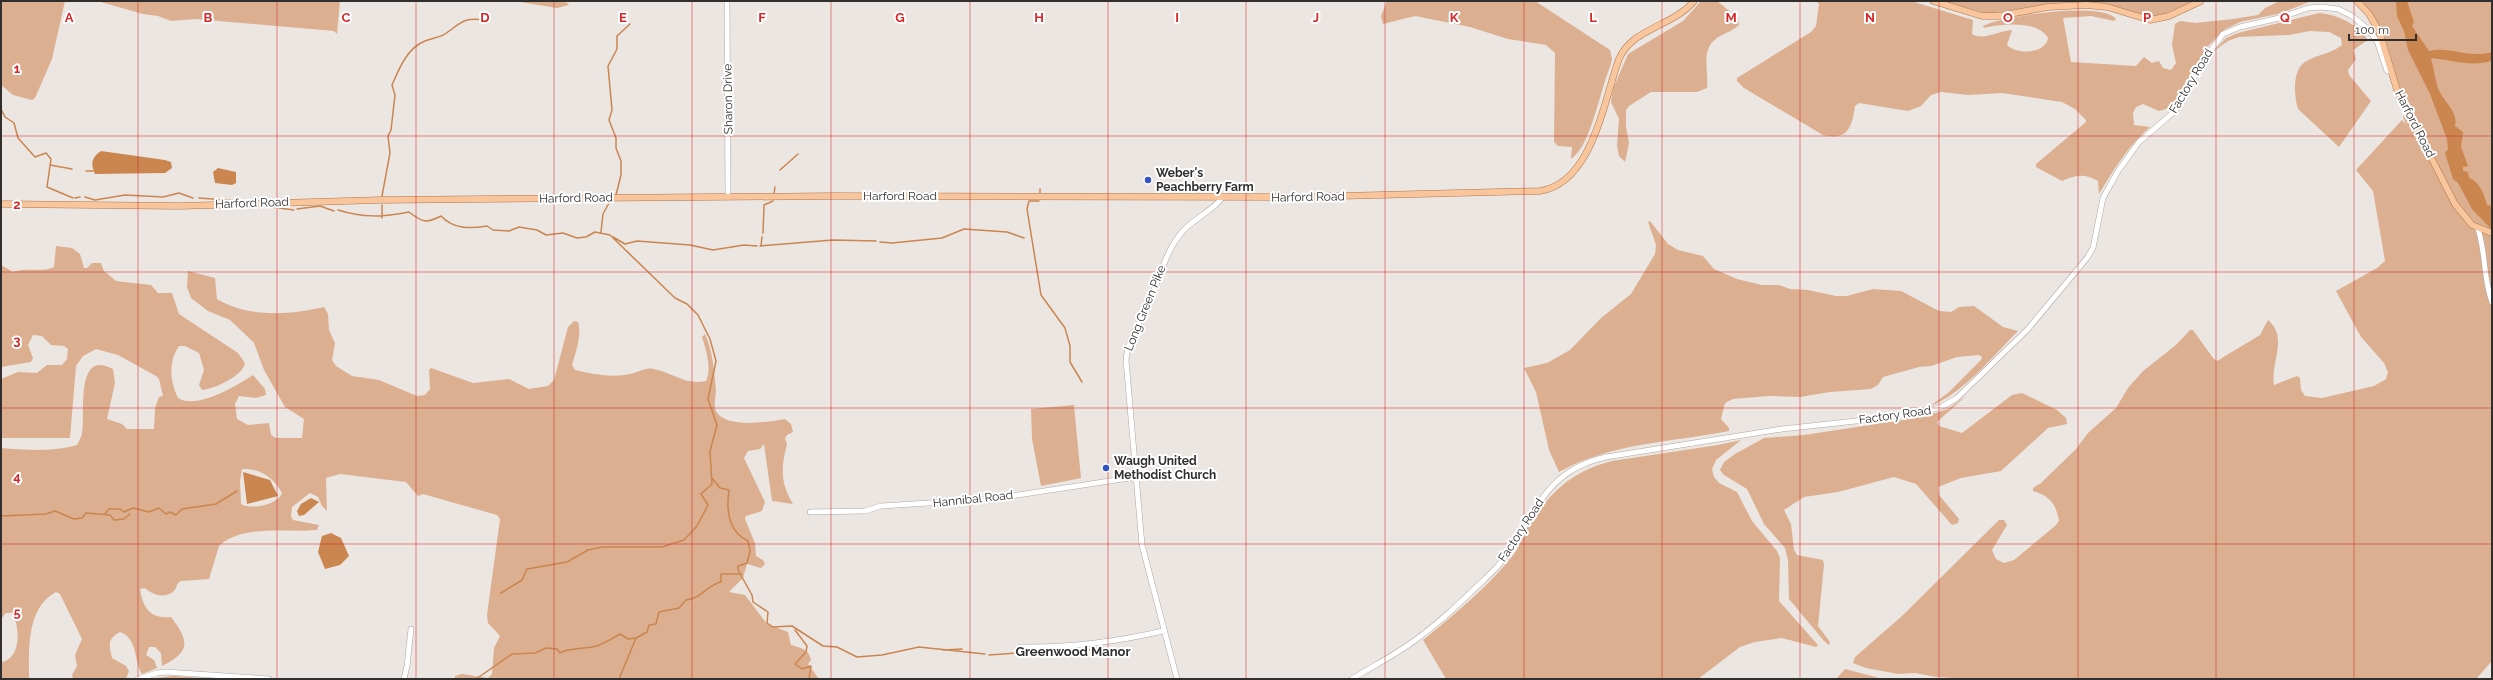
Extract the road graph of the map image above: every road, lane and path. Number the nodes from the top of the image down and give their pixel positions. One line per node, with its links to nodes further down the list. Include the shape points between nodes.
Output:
1 (727, 1): 8 (street, Sharon Drive)
2 (1694, 1): 7 (main road, Harford Road, via 1677,17 1636,38 1624,49 1587,152 1573,172 1553,188 1511,192)
3 (1933, 1): 4 (main road, via 1982,16 1999,16 2055,6 2086,5 2107,7 2150,20 2168,16)
4 (2201, 1)
5 (2357, 1): 6 (main road, Harford Road, via 2379,31)
6 (2391, 71): 10 (main road, Harford Road, via 2398,93 2448,192 2462,214); 22 (street, Factory Road, via 2387,71 2377,41 2369,30 2352,16 2338,9 2308,8 2223,34 2206,57 2175,111 2140,142 2118,171 2103,198 2092,248 2087,258 2028,328 1957,398 1920,414 1752,433 1621,454 1588,462 1563,477 1544,495 1504,558 1486,577 1414,641)
7 (1222, 197): 8 (main road, Harford Road); 13 (street, Long Green Pike, via 1192,221 1174,243 1129,344 1126,370)
8 (728, 198): 9 (main road, Harford Road, via 372,200 190,205)
9 (1, 204)
10 (2478, 229): 11 (main road, Harford Road); 12 (street)
11 (2490, 233)
12 (2492, 302)
13 (1136, 477): 14 (street, Hannibal Road, via 992,499 888,505 865,511); 16 (street, Long Green Pike, via 1144,558)
14 (810, 512)
15 (411, 629): 20 (street)
16 (1163, 631): 17 (street, via 1100,644); 21 (street, Long Green Pike)
17 (1021, 647)
18 (138, 679): 19 (street, via 166,672)
19 (270, 679)
20 (404, 679)
21 (1176, 679)
22 (1352, 679)

